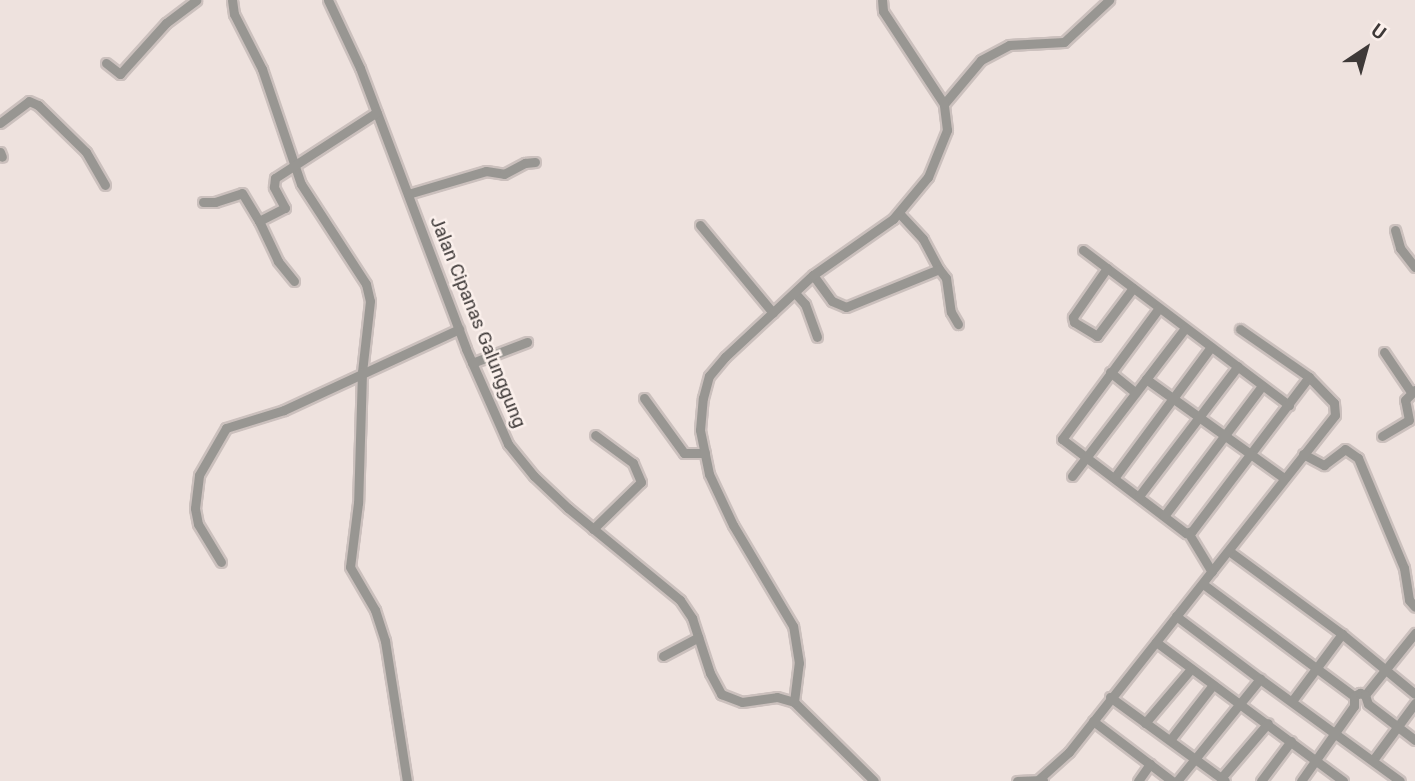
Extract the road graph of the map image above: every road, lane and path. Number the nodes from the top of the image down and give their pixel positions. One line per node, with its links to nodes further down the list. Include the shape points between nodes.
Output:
1 (196, 0): 6 (street, via 166,23 120,74)
2 (232, 0): 11 (street, via 234,14 262,69)
3 (328, 0): 8 (street, Jalan Cipanas Galunggung)
4 (882, 0): 7 (street, via 883,11)
5 (1109, 0): 7 (street, via 1064,42 1009,45 987,56)
6 (106, 63)
7 (944, 104): 15 (street, via 947,130 939,152 928,177)
8 (377, 111): 11 (street); 13 (street, Jalan Cipanas Galunggung)
9 (0, 123): 12 (street, via 29,101 38,105 86,152)
10 (535, 162): 13 (street, via 504,174 486,172)
11 (294, 164): 16 (street, via 274,181 285,208); 39 (street, via 309,201 366,284 370,301)
12 (105, 185)
13 (408, 194): 31 (street, Jalan Cipanas Galunggung)
14 (203, 202): 16 (street, via 242,193)
15 (899, 213): 22 (street, via 923,239); 23 (street)
16 (259, 221): 24 (street, via 278,261)
17 (700, 225): 28 (street)
18 (1395, 230): 20 (street, via 1400,248)
19 (1083, 250): 21 (street)
20 (1415, 267)
21 (1107, 268): 25 (street); 25 (street, via 1074,322 1097,336)
22 (939, 269): 23 (street, via 846,307 832,300); 29 (street, via 946,278 951,312)
23 (813, 275): 26 (street)
24 (294, 281)
25 (1133, 288): 27 (street)
26 (795, 293): 28 (street); 33 (street, via 805,304)
27 (1159, 308): 30 (street); 40 (street)
28 (773, 313): 53 (street, via 709,376 700,430)
29 (958, 324)
30 (1185, 328): 35 (street); 42 (street)
31 (459, 329): 37 (street, Jalan Cipanas Galunggung); 39 (street)
32 (1240, 329): 41 (street)
33 (817, 337)
34 (527, 342): 37 (street)
35 (1211, 347): 38 (street); 46 (street)
36 (1384, 352): 44 (street)
37 (472, 363): 62 (street, Jalan Cipanas Galunggung, via 508,444 534,475)
38 (1238, 366): 43 (street); 49 (street)
39 (362, 372): 65 (street, via 284,410 235,422 223,431 199,475 195,508 198,524); 102 (street, via 358,503 350,567 375,610 385,641)
40 (1110, 373): 45 (street); 56 (street, via 1062,437)
41 (1309, 377): 48 (street); 54 (street, via 1336,410)
42 (1146, 379): 45 (street); 46 (street)
43 (1262, 386): 48 (street); 51 (street)
44 (1413, 391): 52 (street, via 1405,400 1409,420)
45 (1136, 393): 56 (street)
46 (1173, 397): 49 (street); 58 (street)
47 (644, 398): 53 (street, via 684,453)
48 (1289, 405): 55 (street)
49 (1199, 418): 51 (street); 60 (street)
50 (595, 435): 62 (street, via 635,465 641,482)
51 (1224, 436): 55 (street); 61 (street)
52 (1382, 436)
53 (705, 453): 85 (street, via 709,474 733,525 793,626 799,663)
54 (1303, 454): 59 (street); 68 (street, via 1324,465 1345,449 1358,458 1404,568 1409,600)
55 (1251, 456): 59 (street); 63 (street)
56 (1086, 457): 57 (street); 58 (street)
57 (1072, 476)
58 (1114, 478): 60 (street)
59 (1284, 478): 64 (street)
60 (1139, 496): 61 (street)
61 (1164, 516): 63 (street)
62 (595, 526): 72 (street, Jalan Cipanas Galunggung, via 680,600)
63 (1189, 534): 66 (street)
64 (1229, 551): 66 (street); 70 (street)
65 (221, 562)
66 (1212, 572): 67 (street)
67 (1203, 584): 69 (street); 76 (street)
68 (1415, 607)
69 (1176, 616): 73 (street); 78 (street)
70 (1342, 634): 76 (street); 77 (street)
71 (1415, 634): 77 (street)
72 (698, 637): 74 (street); 85 (street, Jalan Cipanas Galunggung, via 721,694 742,702 777,697)
73 (1156, 642): 75 (street); 81 (street)
74 (663, 656)
75 (1191, 669): 79 (street); 89 (street)
76 (1316, 669): 83 (street); 84 (street)
77 (1387, 671): 80 (street); 82 (street)
78 (1260, 678): 83 (street); 86 (street)
79 (1213, 685): 86 (street); 93 (street)
80 (1415, 694)
81 (1110, 697): 88 (street); 89 (street)
82 (1367, 699): 84 (street, via 1364,708); 91 (street)
83 (1292, 701): 92 (street)
84 (1354, 701): 92 (street)
85 (794, 702): 103 (street)
86 (1241, 703): 90 (street); 96 (street)
87 (1415, 703): 91 (street)
88 (1093, 721): 99 (street); 101 (street)
89 (1145, 723): 93 (street)
90 (1268, 723): 95 (street); 100 (street)
91 (1397, 727): 94 (street); 98 (street)
92 (1336, 732): 97 (street); 98 (street)
93 (1170, 740): 96 (street)
94 (1415, 740)
95 (1291, 741): 97 (street); 107 (street)
96 (1196, 759): 100 (street); 106 (street)
97 (1317, 759): 108 (street); 109 (street)
98 (1373, 760): 110 (street)
99 (1150, 764): 105 (street); 106 (street)
100 (1223, 779)
101 (1043, 780): 104 (street)
102 (407, 781)
103 (874, 781)
104 (1017, 781)
105 (1138, 781)
106 (1174, 781)
107 (1261, 781)
108 (1301, 781)
109 (1343, 781)
110 (1400, 781)

